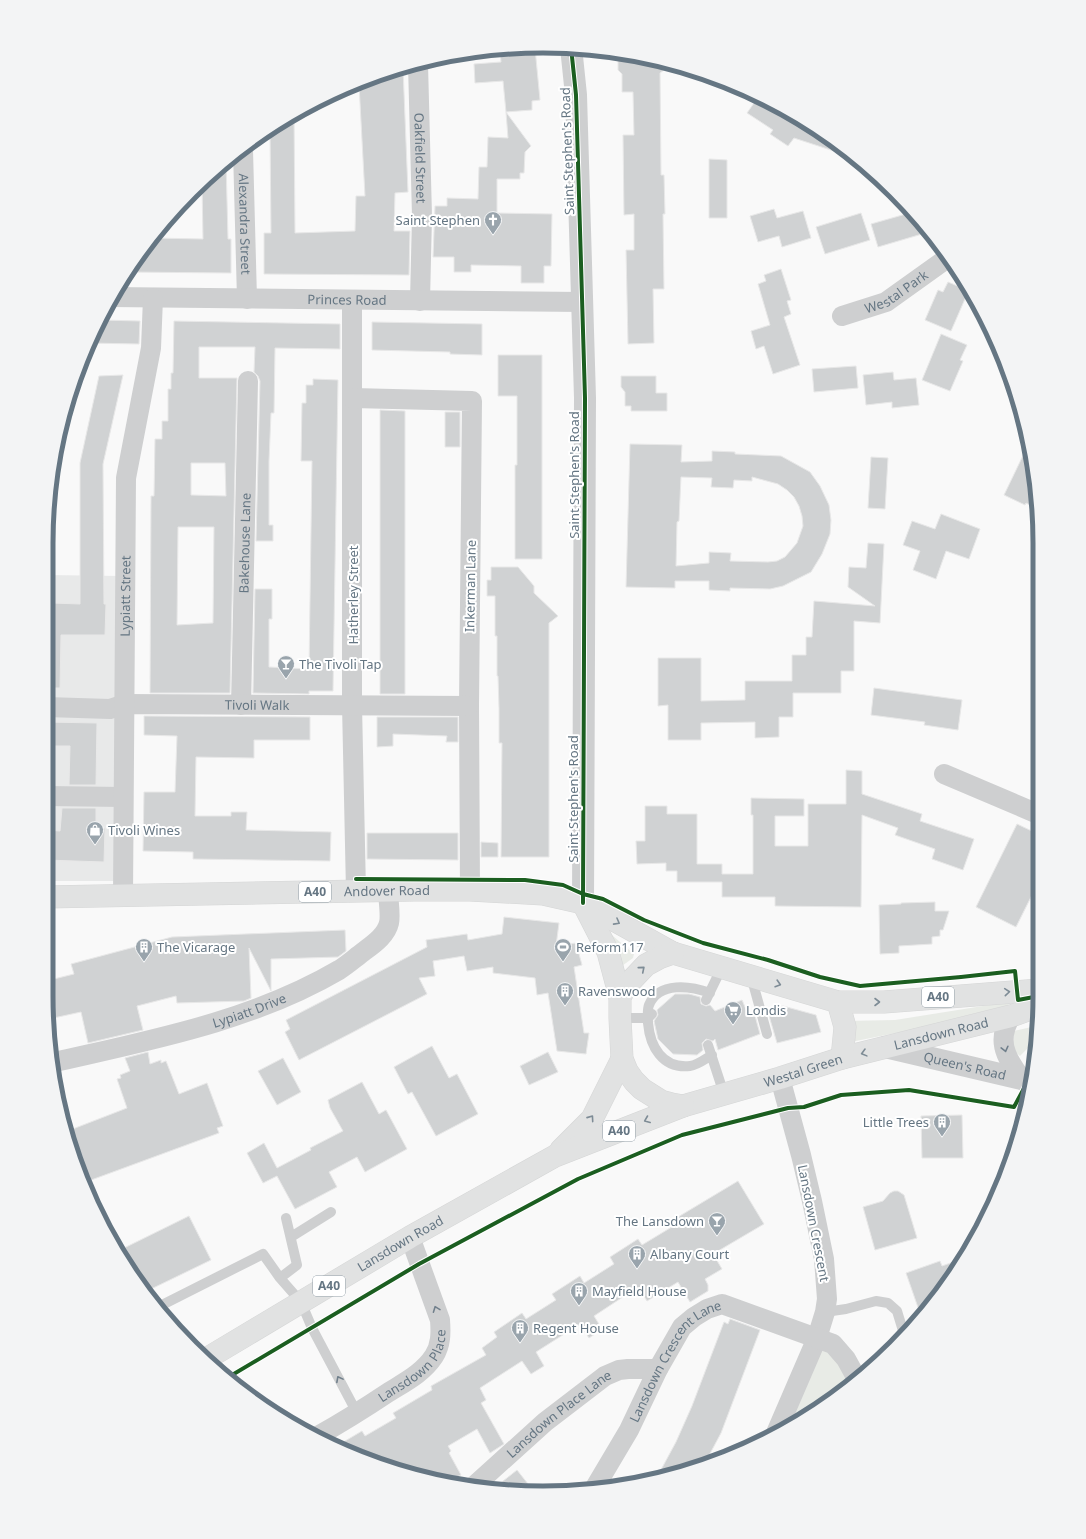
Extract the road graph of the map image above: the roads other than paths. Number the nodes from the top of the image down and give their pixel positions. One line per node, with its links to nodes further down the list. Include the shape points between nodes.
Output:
1 (572, 54): 10 (street, Saint Stephen's Road, via 576,95)
2 (418, 69): 9 (street, Oakfield Street, via 422,216)
3 (243, 156): 7 (street, Alexandra Street)
4 (943, 261): 11 (street, Westal Park, via 886,302)
5 (120, 297): 6 (street, Princes Road)
6 (153, 298): 7 (street, Princes Road); 14 (street, Lypiatt Street, via 151,348 126,478)
7 (247, 299): 8 (street, Princes Road)
8 (352, 300): 9 (street, Princes Road); 13 (street, Hatherley Street)
9 (420, 301): 10 (street, Princes Road)
10 (582, 302): 28 (street, Saint Stephen's Road, via 585,398)
11 (842, 316)
12 (248, 381): 15 (street, Bakehouse Lane)
13 (353, 398): 16 (street, Hatherley Street); 17 (street, Inkerman Lane, via 472,401)
14 (125, 704): 15 (street, Tivoli Walk); 18 (street, Tivoli Walk, via 110,708); 21 (street, Lypiatt Street)
15 (241, 705): 16 (street, Tivoli Walk)
16 (352, 705): 17 (street, Tivoli Walk); 25 (street, Hatherley Street)
17 (469, 706): 24 (street, Inkerman Lane)
18 (53, 707)
19 (944, 774): 22 (street)
20 (53, 796): 21 (street)
21 (123, 797): 26 (street, Lypiatt Street)
22 (1033, 812)
23 (388, 890): 24 (highway, Andover Road / A40); 25 (highway, Andover Road / A40); 45 (street, Lypiatt Drive, via 389,923 386,929 374,943 340,970 268,1004 218,1022)
24 (470, 890): 28 (highway, Andover Road / A40, via 543,894)
25 (356, 891): 26 (highway, Andover Road / A40)
26 (123, 896): 27 (highway, Andover Road / A40)
27 (53, 897)
28 (583, 903): 29 (highway, Andover Road / A40, one-way to 29); 33 (highway, via 608,952)
29 (673, 953): 30 (highway); 33 (highway, one-way to 29, via 627,985 646,966)
30 (722, 967): 31 (highway); 36 (lane, via 708,996 689,986 665,990 649,1005)
31 (751, 976): 34 (highway, one-way to 34); 39 (lane)
32 (1033, 990): 34 (highway, A40, one-way to 32, via 884,1002)
33 (620, 997): 38 (highway, Westal Green)
34 (838, 1002): 43 (highway, Westal Green, via 845,1026)
35 (1033, 1008): 37 (highway, Lansdown Road)
36 (651, 1015): 38 (lane); 42 (lane, via 652,1044 668,1062 690,1066)
37 (1011, 1016): 41 (highway, Lansdown Road); 47 (street, Queen's Road, one-way to 47, via 1004,1030 1004,1044 1008,1060)
38 (620, 1018): 44 (highway, Westal Green)
39 (767, 1034)
40 (708, 1045): 42 (lane)
41 (885, 1047): 43 (highway, Lansdown Road, one-way to 43); 47 (street, Queen's Road)
42 (712, 1055): 48 (lane)
43 (842, 1058): 46 (highway, Westal Green)
44 (622, 1060): 49 (highway, Westal Green, via 642,1089 661,1101); 50 (highway, Lansdown Road / A40, one-way to 44, via 592,1119)
45 (57, 1061)
46 (780, 1078): 48 (highway, Westal Green); 58 (street, Lansdown Crescent, via 801,1155 824,1259 827,1299)
47 (1026, 1080)
48 (724, 1094): 49 (highway, Westal Green)
49 (683, 1106): 50 (highway, Lansdown Road / A40, one-way to 50)
50 (555, 1156): 54 (highway, Lansdown Road / A40)
51 (330, 1212): 53 (lane)
52 (286, 1218): 53 (lane)
53 (291, 1237): 55 (lane, via 298,1265)
54 (410, 1237): 56 (highway, Lansdown Road / A40); 64 (street, Lansdown Place, one-way to 54, via 419,1373 435,1354 439,1343 440,1320)
55 (280, 1278): 56 (lane); 57 (lane, via 262,1254)
56 (301, 1302): 61 (highway, Lansdown Road / A40); 64 (lane, one-way to 56)
57 (163, 1305)
58 (825, 1312): 59 (lane, via 876,1301 888,1303 897,1311); 60 (street, Lansdown Crescent)
59 (902, 1328)
60 (816, 1338): 62 (street, Lansdown Crescent Lane, via 722,1304 707,1309 682,1328); 63 (street, Lansdown Crescent Lane, via 833,1344); 65 (street, Lansdown Crescent)
61 (212, 1356)
62 (658, 1369): 67 (street, Lansdown Place Lane, via 619,1370 605,1376 545,1422); 68 (street, Lansdown Crescent Lane, via 629,1430)
63 (854, 1374)
64 (357, 1413): 66 (street, Lansdown Place)
65 (780, 1425)
66 (323, 1433)
67 (479, 1482)
68 (598, 1483)

